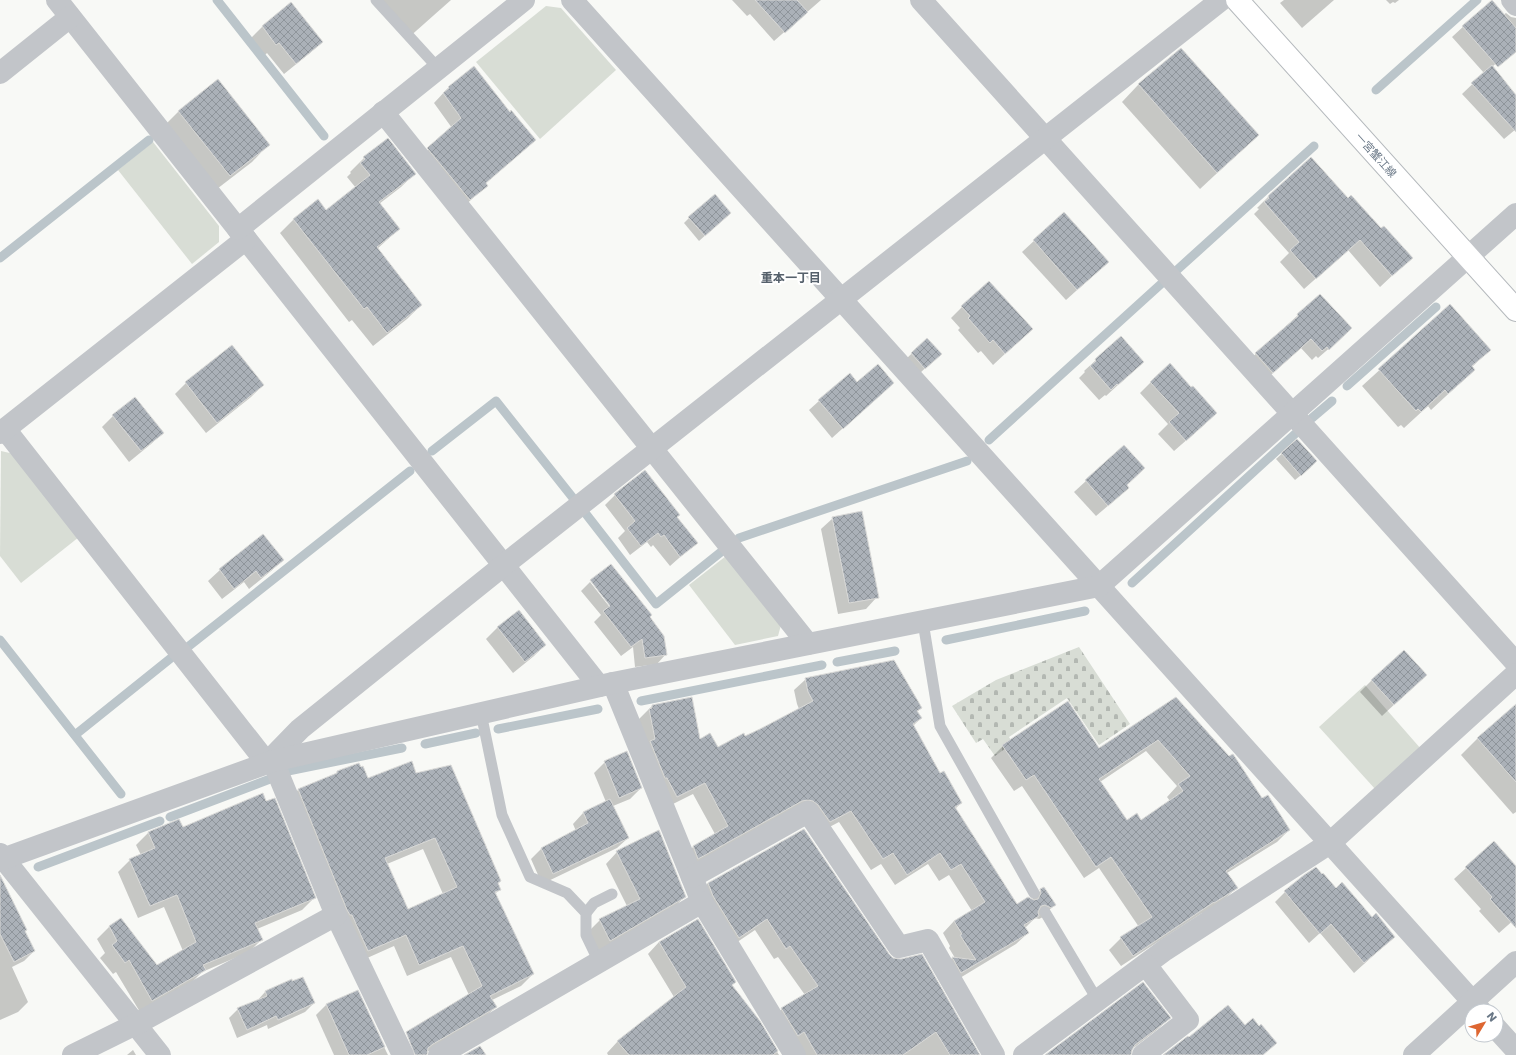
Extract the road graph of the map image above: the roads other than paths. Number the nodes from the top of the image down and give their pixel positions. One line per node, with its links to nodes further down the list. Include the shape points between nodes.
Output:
1 (57, 0): 10 (street)
2 (376, 0): 11 (lane)
3 (524, 0): 11 (street)
4 (572, 0): 18 (street)
5 (921, 0): 14 (street)
6 (1221, 0): 14 (street)
7 (1237, 0): 17 (main road, 一宮蟹江線)
8 (1512, 0): 9 (street)
9 (1516, 5)
10 (70, 17): 12 (street); 16 (street)
11 (438, 68): 13 (street)
12 (0, 73)
13 (383, 112): 16 (street); 22 (street)
14 (1045, 139): 18 (street); 20 (street)
15 (1516, 214): 17 (street)
16 (242, 234): 21 (street); 23 (street)
17 (1467, 257): 19 (main road, 一宮蟹江線); 20 (street)
18 (841, 300): 22 (street); 24 (street)
19 (1516, 310)
20 (1292, 414): 24 (street); 27 (street)
21 (2, 431): 31 (street)
22 (652, 449): 23 (street); 26 (street)
23 (504, 566): 29 (street); 31 (street, via 300,729)
24 (1099, 586): 25 (street); 32 (street)
25 (923, 622): 26 (street); 35 (lane, via 940,726)
26 (808, 644): 29 (street)
27 (1516, 663)
28 (1516, 674): 32 (street)
29 (606, 685): 30 (street); 34 (street)
30 (481, 713): 31 (street); 39 (lane, via 502,815 530,877 567,893)
31 (270, 762): 33 (street); 40 (street)
32 (1330, 843): 43 (street); 45 (street)
33 (1, 858): 48 (street)
34 (692, 877): 37 (street); 56 (street, via 808,812 899,947 928,940)
35 (1034, 893)
36 (612, 894): 39 (lane, via 594,903)
37 (702, 902): 41 (street); 55 (street)
38 (1045, 912): 44 (lane)
39 (586, 913): 41 (lane, via 586,935)
40 (336, 914): 48 (street); 53 (street)
41 (599, 962): 54 (street)
42 (1516, 962): 46 (street)
43 (1146, 964): 44 (street); 58 (street, via 1188,1020)
44 (1098, 1000): 57 (street)
45 (1474, 1003)
46 (1480, 1003)
47 (1464, 1016): 59 (street)
48 (136, 1024): 51 (street); 52 (street)
49 (1504, 1037): 50 (street)
50 (1516, 1050)
51 (73, 1055)
52 (160, 1055)
53 (403, 1055)
54 (438, 1055)
55 (795, 1055)
56 (994, 1055)
57 (1024, 1055)
58 (1143, 1055)
59 (1414, 1055)

